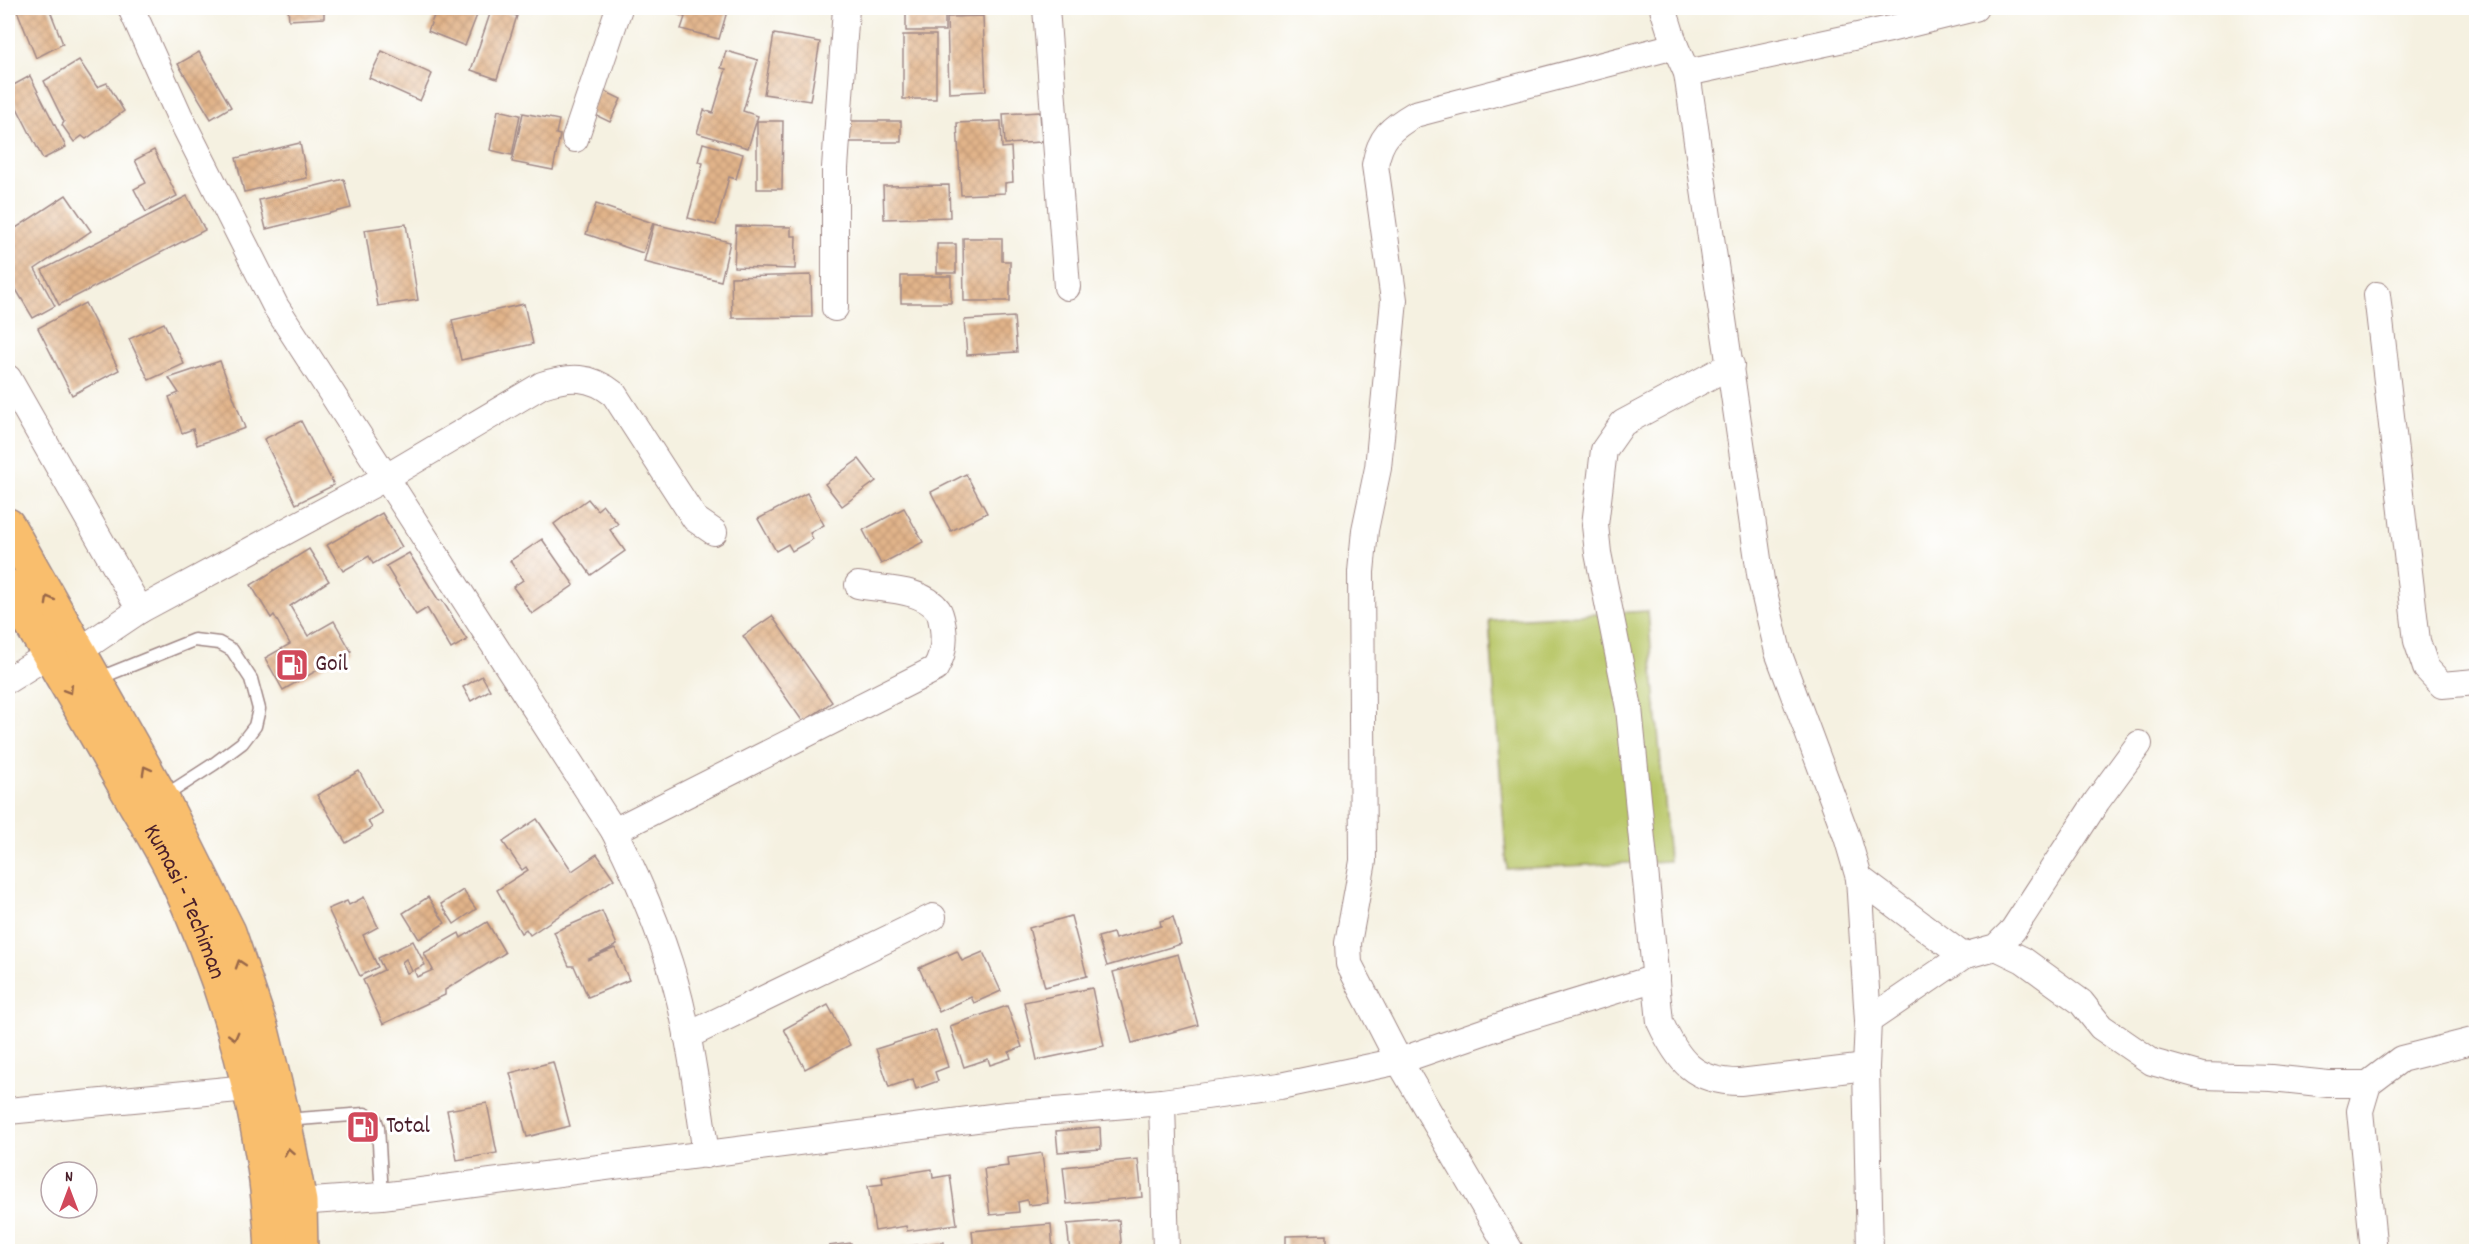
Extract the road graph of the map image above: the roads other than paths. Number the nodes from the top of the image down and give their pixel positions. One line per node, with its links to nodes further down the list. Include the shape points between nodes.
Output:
1 (131, 8): 15 (street, via 179,115 276,307)
2 (619, 8): 9 (street)
3 (846, 8): 12 (street, via 835,168)
4 (1046, 8): 10 (street)
5 (1663, 8): 7 (street)
6 (1975, 8): 8 (street)
7 (1675, 46): 8 (street); 36 (street, via 1415,114 1384,137 1378,149 1375,165 1394,300 1378,468 1362,561 1364,861 1348,943 1349,964)
8 (1686, 73): 13 (street)
9 (575, 139)
10 (1067, 287)
11 (2377, 295): 24 (street, via 2417,641 2426,668 2442,685)
12 (835, 308)
13 (1731, 365): 28 (street, via 1761,579 1778,652); 32 (street, via 1623,423 1604,450 1595,525 1629,708)
14 (8, 378): 20 (street)
15 (385, 478): 17 (street, via 542,385 565,378 599,382 614,394 695,519); 20 (street); 27 (street)
16 (8, 525): 21 (highway, one-way to 16)
17 (714, 532)
18 (858, 585): 27 (street, via 905,592 926,599 939,611 944,631 943,656 935,669)
19 (8, 586): 21 (highway, Kumasi - Techiman)
20 (140, 610): 21 (street)
21 (63, 653): 22 (highway); 23 (street); 39 (highway, Kumasi - Techiman, one-way to 39, via 171,868 229,1017)
22 (97, 679): 26 (highway, one-way to 22); 26 (lane, via 194,640 219,642 232,650 251,680 259,709 255,726 242,743)
23 (8, 680)
24 (2476, 682)
25 (2139, 744): 30 (street, via 2013,930)
26 (162, 798): 42 (highway, one-way to 26, via 262,1030 229,932)
27 (614, 831): 34 (street, via 644,891 680,1000)
28 (1859, 878): 31 (street); 33 (street)
29 (933, 917): 34 (street)
30 (1996, 947): 31 (street); 38 (street, via 2023,960 2081,1002 2101,1027 2152,1062 2202,1076)
31 (1963, 956): 33 (street)
32 (1656, 978): 36 (street); 37 (street, via 1660,1022 1673,1051 1704,1075 1722,1082 1740,1082)
33 (1868, 1021): 37 (street)
34 (687, 1036): 43 (street)
35 (2476, 1040): 38 (street, via 2401,1059)
36 (1399, 1061): 40 (street, via 1280,1086); 49 (street)
37 (1866, 1067): 50 (street)
38 (2368, 1084): 51 (street, via 2360,1112)
39 (248, 1088): 41 (street); 45 (highway, Kumasi - Techiman)
40 (1162, 1102): 43 (street, via 1007,1115); 48 (street)
41 (8, 1110)
42 (284, 1120): 44 (lane, via 365,1114 375,1119); 45 (highway, one-way to 42)
43 (706, 1155): 44 (street)
44 (382, 1196): 45 (street)
45 (284, 1203): 46 (highway, Kumasi - Techiman); 47 (highway)
46 (272, 1251)
47 (301, 1251)
48 (1166, 1251)
49 (1510, 1251)
50 (1870, 1251)
51 (2374, 1251)

